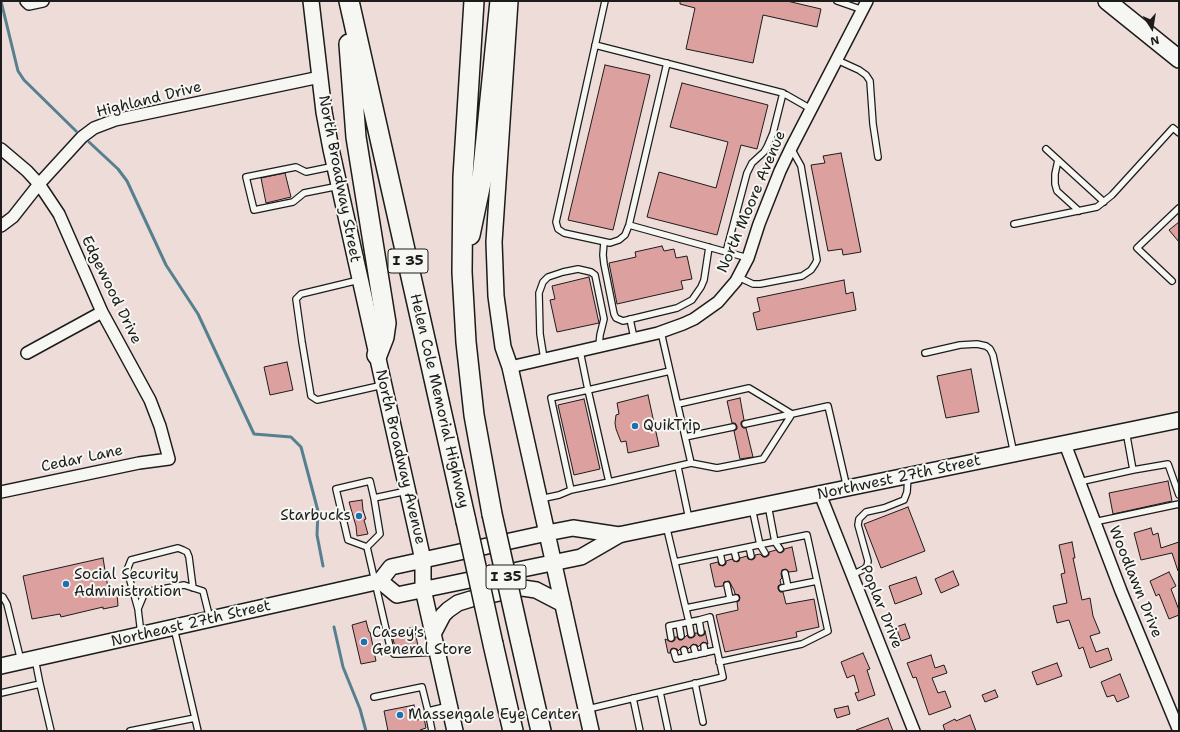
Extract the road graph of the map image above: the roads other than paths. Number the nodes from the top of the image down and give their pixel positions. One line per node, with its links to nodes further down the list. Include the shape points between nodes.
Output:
1 (26, 1): 2 (street, via 29,4)
2 (43, 1)
3 (311, 1): 17 (main road, North Broadway Street)
4 (346, 1): 51 (highway, via 356,137 386,323)
5 (349, 1): 156 (highway, Helen Cole Memorial Highway / I 35, bridge)
6 (474, 1): 39 (highway, Helen Cole Memorial Highway / I 35, via 463,177)
7 (500, 1): 39 (highway, via 482,178)
8 (510, 1): 53 (main road, via 494,273 503,347)
9 (605, 1): 13 (lane)
10 (837, 1): 12 (lane)
11 (1107, 1): 14 (main road)
12 (865, 5): 15 (street, North Moore Avenue)
13 (595, 45): 16 (lane); 35 (lane, via 556,222 558,229 564,233)
14 (1179, 59)
15 (836, 60): 19 (street, North Moore Avenue); 24 (lane, via 860,70 870,82)
16 (668, 63): 18 (lane); 33 (lane)
17 (320, 77): 26 (main road, North Broadway Street); 27 (street, Highland Drive, via 104,123 82,137)
18 (784, 93): 19 (lane); 37 (lane, via 767,147 752,163 747,173)
19 (811, 109): 21 (street, North Moore Avenue)
20 (1179, 133): 29 (lane, via 1173,128)
21 (790, 148): 38 (street, North Moore Avenue, via 769,196); 40 (lane, via 801,166 817,260 811,270 802,276 760,284 753,284)
22 (1, 149): 27 (street, Edgewood Drive)
23 (1046, 149): 25 (lane)
24 (878, 157)
25 (1058, 160): 29 (lane); 31 (lane, via 1055,174 1057,191)
26 (335, 166): 28 (main road, North Broadway Street); 28 (lane, via 306,172 296,167 246,177 254,210 293,202 304,193)
27 (39, 184): 34 (street, Highland Drive, via 13,217); 43 (street, Edgewood Drive, via 59,214)
28 (339, 186): 41 (main road, North Broadway Street)
29 (1104, 202): 31 (lane, via 1097,207)
30 (1179, 208): 42 (lane, via 1137,248)
31 (1079, 211): 32 (lane)
32 (1014, 224)
33 (629, 225): 35 (lane, via 625,235 619,240); 36 (lane)
34 (1, 226)
35 (604, 242): 44 (lane, via 604,264 614,314 620,320)
36 (709, 247): 37 (lane); 44 (lane, via 704,280 692,300 678,308)
37 (726, 252): 38 (lane)
38 (748, 258): 40 (street, North Moore Avenue)
39 (462, 272): 157 (highway, Helen Cole Memorial Highway / I 35, bridge, via 472,401 492,514)
40 (738, 277): 45 (street, North Moore Avenue, via 718,302 707,311)
41 (360, 280): 51 (main road, North Broadway Street); 55 (lane, via 301,294 296,299 311,396 317,400)
42 (1172, 281)
43 (102, 312): 49 (street); 66 (street, Edgewood Drive, via 150,400)
44 (630, 319): 46 (lane)
45 (661, 332): 46 (street, North Moore Avenue); 54 (lane)
46 (634, 338): 47 (street, North Moore Avenue)
47 (599, 346): 48 (street, North Moore Avenue); 52 (lane, via 604,319 595,275 578,269 563,272 548,277 539,293 540,334)
48 (579, 350): 52 (street, North Moore Avenue); 56 (lane)
49 (27, 353)
50 (925, 353): 65 (lane, via 960,345 977,344 990,349)
51 (377, 355): 55 (main road, North Broadway Avenue)
52 (544, 358): 53 (street, North Moore Avenue)
53 (510, 366): 80 (main road)
54 (670, 371): 56 (lane); 57 (lane)
55 (384, 385): 75 (main road, North Broadway Avenue)
56 (588, 390): 71 (lane, via 600,457); 74 (lane, via 551,398 562,435)
57 (678, 404): 58 (lane, via 749,388); 63 (lane)
58 (792, 414): 60 (lane); 67 (lane, via 763,458 717,468); 73 (lane, via 828,406)
59 (1179, 420): 62 (main road, Northwest 27th Street)
60 (745, 424)
61 (733, 427): 63 (lane)
62 (1126, 431): 64 (main road, Northwest 27th Street); 69 (lane)
63 (685, 437): 67 (lane)
64 (1065, 444): 65 (main road, Northwest 27th Street); 72 (street, Woodlawn Drive)
65 (1014, 454): 70 (main road, Northwest 27th Street)
66 (169, 459): 76 (street, Cedar Lane)
67 (691, 464): 68 (lane)
68 (678, 467): 71 (lane); 84 (lane)
69 (1134, 470): 72 (lane); 78 (lane, via 1168,464)
70 (908, 476): 73 (main road, Northwest 27th Street); 104 (lane, via 904,500 866,512 859,519 858,525 868,561 864,569)
71 (609, 482): 74 (lane)
72 (1079, 482): 85 (street, Woodlawn Drive)
73 (847, 488): 77 (main road, Northwest 27th Street)
74 (571, 490): 80 (lane)
75 (408, 491): 79 (lane); 99 (main road, North Broadway Avenue)
76 (1, 492)
77 (820, 494): 81 (main road, Northwest 27th Street); 104 (street, Poplar Drive)
78 (1179, 495)
79 (374, 498): 91 (lane, via 380,534); 91 (lane, via 370,482 336,489 348,540)
80 (539, 499): 87 (main road)
81 (767, 504): 83 (main road, Northwest 27th Street); 89 (lane)
82 (1179, 504): 85 (lane)
83 (752, 508): 84 (main road, Northwest 27th Street); 90 (lane)
84 (690, 520): 86 (main road, Northwest 27th Street)
85 (1094, 522): 161 (street, Woodlawn Drive)
86 (666, 525): 88 (main road, Northwest 27th Street); 100 (lane)
87 (547, 533): 88 (main road, Northwest 27th Street, via 573,528); 99 (main road, Northwest 27th Street); 102 (main road)
88 (619, 535): 102 (main road, Northwest 27th Street, via 581,557)
89 (775, 542): 90 (lane); 93 (lane); 105 (lane, via 808,535)
90 (760, 545): 92 (lane); 95 (lane)
91 (367, 547): 106 (lane)
92 (749, 547): 94 (lane); 97 (lane)
93 (780, 549)
94 (734, 550): 96 (lane); 98 (lane)
95 (765, 552)
96 (720, 553): 100 (lane); 101 (lane)
97 (751, 556)
98 (736, 558)
99 (423, 560): 106 (main road, via 391,567); 111 (main road, North Broadway Avenue)
100 (675, 562): 114 (lane)
101 (722, 562)
102 (554, 563): 111 (main road, Northwest 27th Street); 113 (main road)
103 (785, 573): 108 (lane)
104 (852, 575): 160 (street, Poplar Drive)
105 (817, 581): 108 (lane); 137 (lane, via 828,631 802,644)
106 (378, 582): 111 (main road, via 397,596); 116 (main road, Northeast 27th Street); 131 (lane, via 391,652)
107 (727, 585): 114 (lane, via 733,599)
108 (788, 587): 110 (lane)
109 (193, 588): 115 (lane, via 184,585 145,592); 115 (lane, via 189,556 183,550 178,548 131,560 127,570); 116 (lane, via 203,591)
110 (782, 588)
111 (423, 590): 122 (main road)
112 (1, 596): 136 (lane, via 7,604)
113 (563, 604): 122 (main road, via 536,590 523,588 471,599 458,603 448,610); 146 (main road)
114 (686, 608): 118 (lane)
115 (138, 609): 124 (lane)
116 (210, 619): 120 (main road, Northeast 27th Street)
117 (698, 620): 118 (lane); 121 (lane); 130 (lane, via 710,617)
118 (689, 622): 119 (lane); 123 (lane)
119 (678, 624): 125 (lane); 126 (lane, via 669,626)
120 (174, 627): 124 (main road, Northeast 27th Street); 148 (lane)
121 (701, 632)
122 (433, 634): 131 (main road)
123 (691, 634)
124 (141, 635): 136 (main road, Northeast 27th Street)
125 (681, 636)
126 (671, 638)
127 (704, 646): 133 (lane)
128 (694, 648): 134 (lane)
129 (684, 650): 135 (lane)
130 (717, 650): 133 (lane); 137 (lane)
131 (437, 652): 145 (main road)
132 (674, 652): 135 (lane, via 676,659)
133 (705, 653): 134 (lane)
134 (696, 655): 135 (lane)
135 (686, 657)
136 (28, 660): 138 (main road, Northeast 27th Street); 140 (lane)
137 (719, 662): 139 (lane, via 722,677)
138 (1, 666)
139 (695, 683): 141 (lane); 149 (lane)
140 (40, 684): 142 (lane); 151 (lane)
141 (660, 692): 144 (lane); 150 (lane)
142 (1, 693)
143 (374, 697): 147 (lane, via 422,686)
144 (633, 698): 146 (lane); 159 (lane)
145 (450, 706): 147 (lane); 155 (main road)
146 (586, 709): 158 (main road)
147 (428, 711): 154 (lane)
148 (194, 718): 152 (lane); 153 (lane)
149 (703, 722)
150 (668, 730)
151 (51, 731)
152 (130, 731)
153 (198, 731)
154 (432, 731)
155 (455, 731)
156 (513, 731)
157 (541, 731)
158 (591, 731)
159 (640, 731)
160 (914, 731)
161 (1179, 731)

